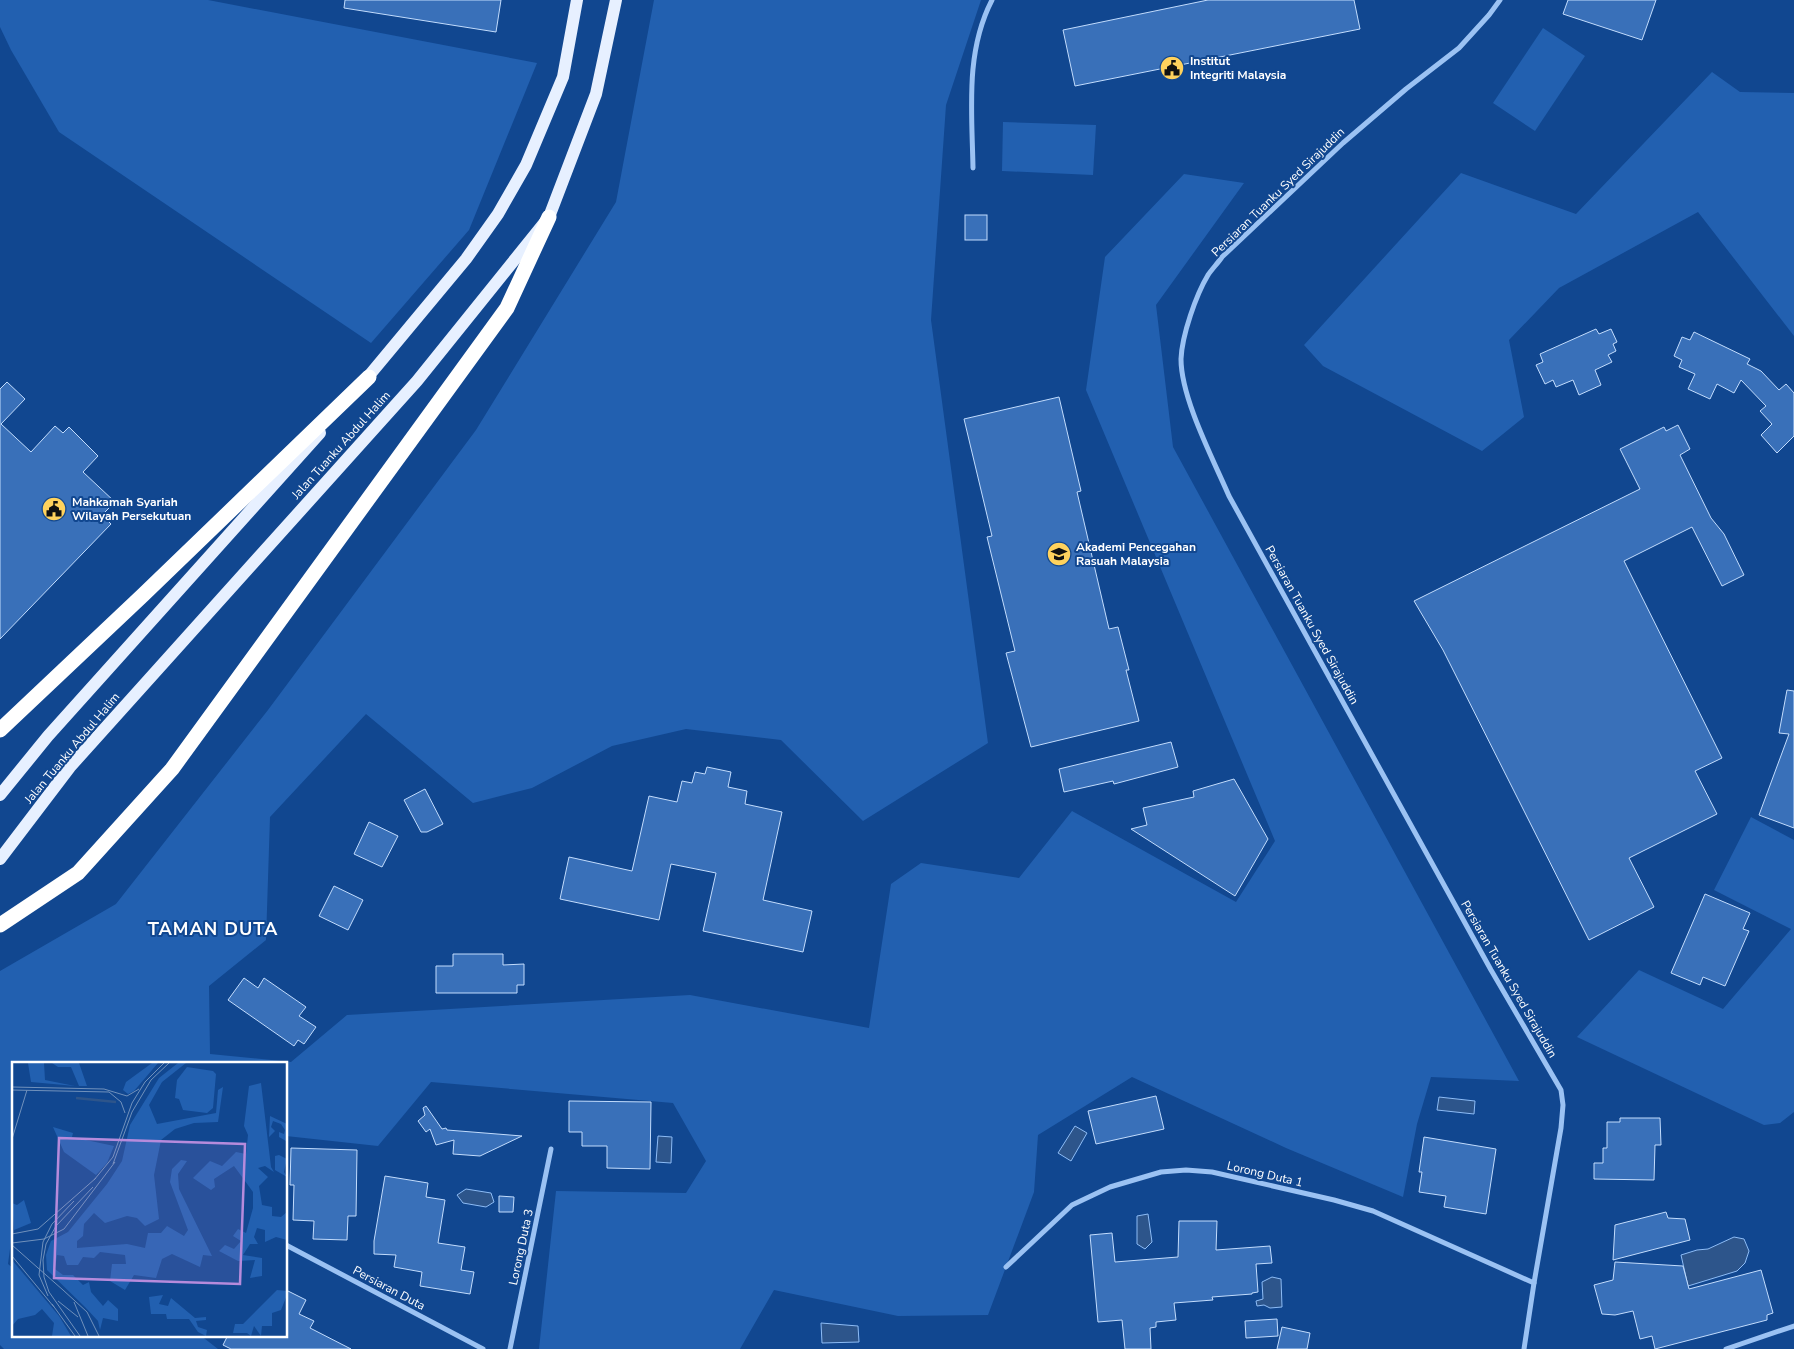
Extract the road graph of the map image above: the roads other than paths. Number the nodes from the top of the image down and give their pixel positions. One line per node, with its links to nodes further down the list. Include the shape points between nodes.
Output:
1 (577, 0): 7 (main road, Jalan Tuanku Abdul Halim, via 563,77 526,165 498,214 466,259)
2 (616, 0): 6 (main road, Jalan Tuanku Abdul Halim, via 596,94)
3 (992, 0): 5 (street, via 982,19 971,77)
4 (1500, 0): 15 (street, Persiaran Tuanku Syed Sirajuddin, via 1459,48 1343,143 1222,257 1208,276 1194,307 1185,332 1181,359 1195,417 1229,496 1491,970 1561,1090 1561,1128)
5 (973, 168)
6 (549, 217): 10 (main road, Jalan Tuanku Abdul Halim, via 416,381 70,767); 11 (highway, via 507,308 172,769 78,872)
7 (369, 377): 8 (highway); 9 (main road, Jalan Tuanku Abdul Halim, via 48,736)
8 (0, 730)
9 (0, 795)
10 (0, 859)
11 (0, 926)
12 (551, 1149): 18 (street, Lorong Duta 3)
13 (288, 1246): 17 (street, Persiaran Duta)
14 (1006, 1267): 15 (street, Lorong Duta 1, via 1072,1206 1110,1187 1161,1172 1186,1170 1212,1172 1373,1211)
15 (1534, 1282): 19 (street, Persiaran Tuanku Syed Sirajuddin)
16 (1794, 1326): 20 (street)
17 (483, 1349)
18 (510, 1349)
19 (1524, 1349)
20 (1726, 1349)

